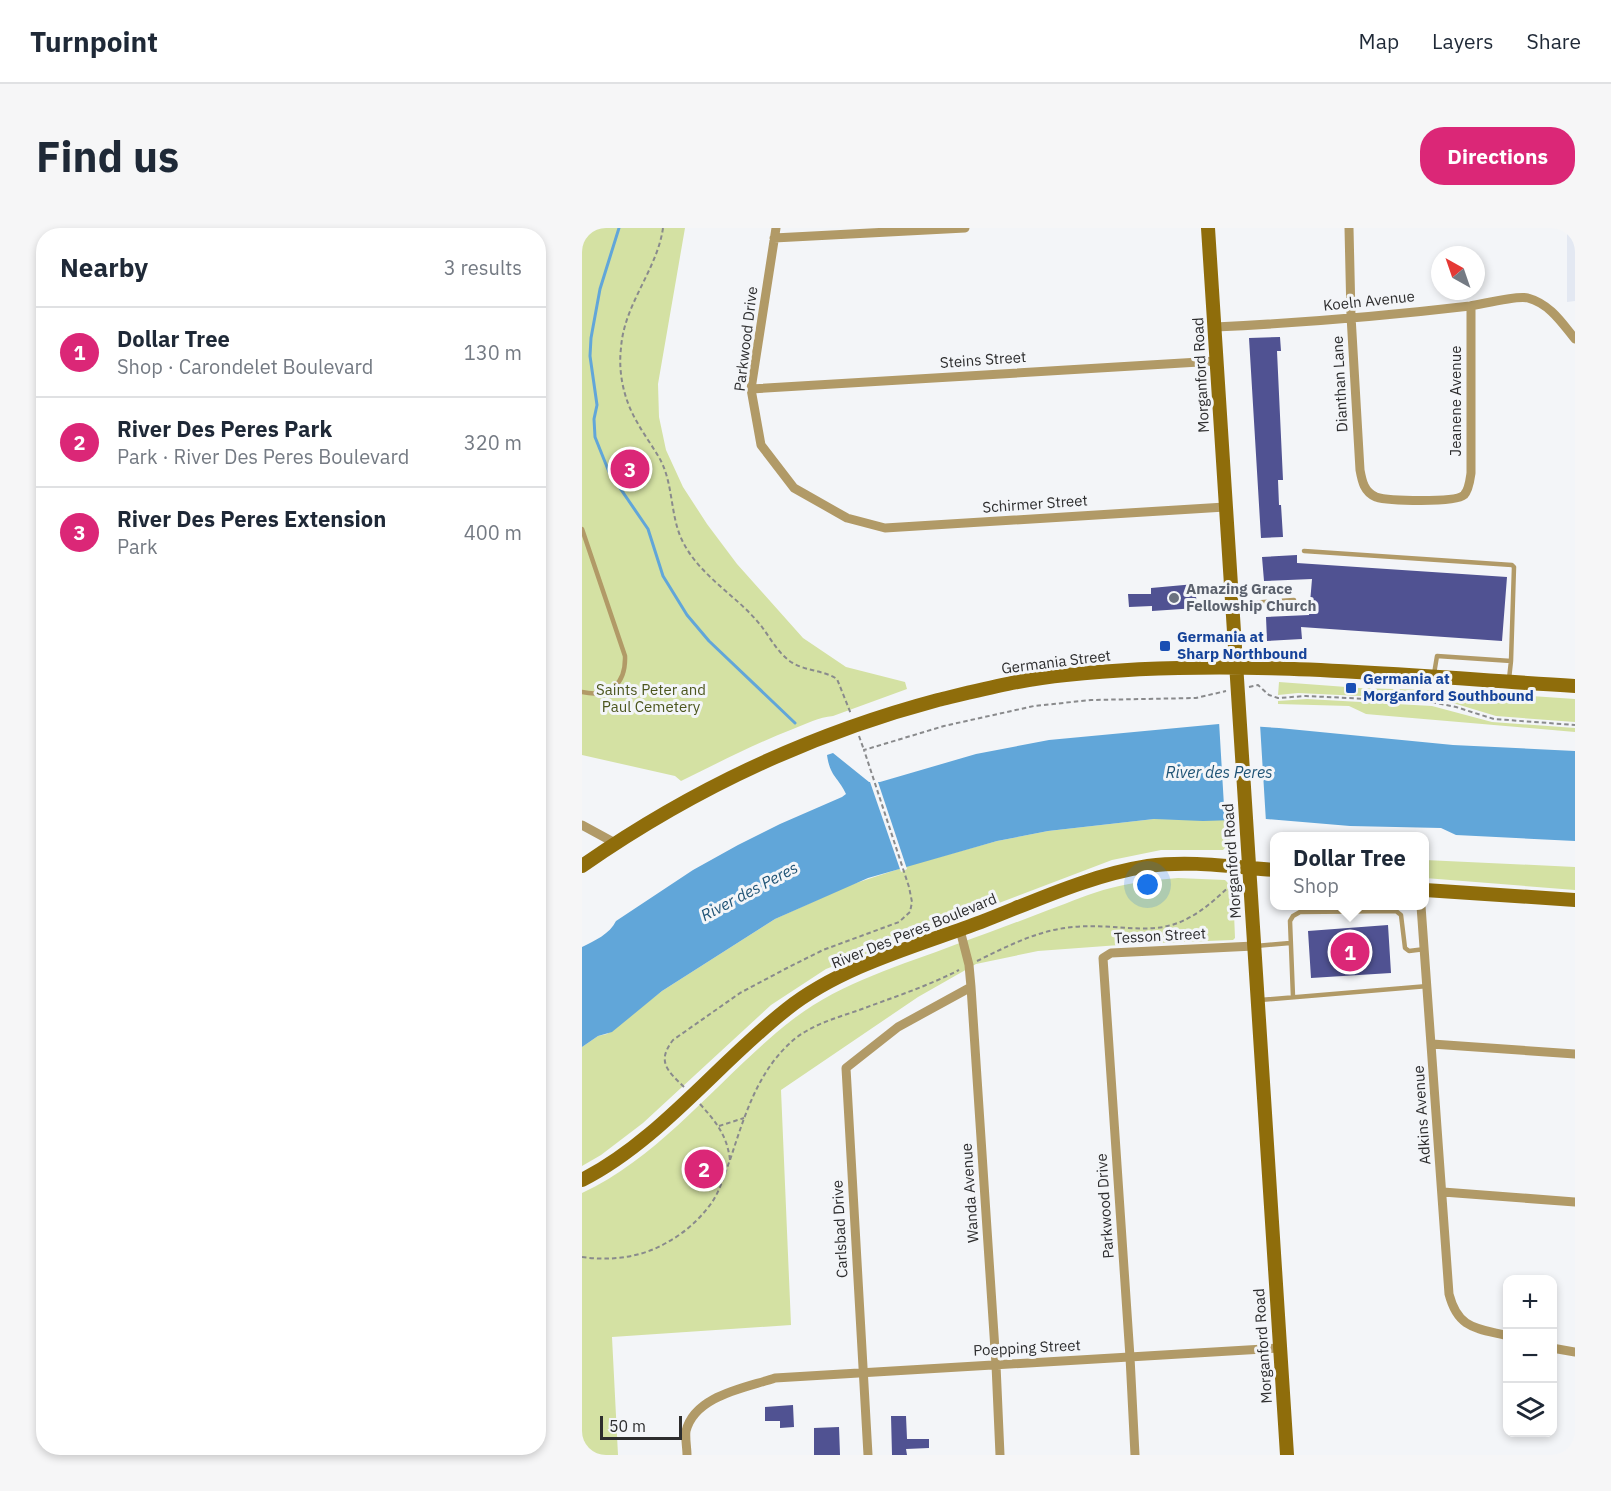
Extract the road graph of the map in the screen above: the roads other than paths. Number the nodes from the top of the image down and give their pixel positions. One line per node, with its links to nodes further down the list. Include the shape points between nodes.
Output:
1 (776, 228): 5 (street, Parkwood Drive)
2 (966, 228): 5 (street)
3 (1208, 228): 8 (main road, Morganford Road)
4 (1349, 228): 7 (street, Dianthan Lane)
5 (774, 238): 11 (street, Parkwood Drive)
6 (1471, 306): 7 (street, Koeln Avenue); 9 (street, Koeln Avenue, via 1526,297 1548,306); 12 (street, Jeanene Avenue, via 1468,489 1456,500)
7 (1351, 316): 8 (street, Koeln Avenue, via 1302,323); 12 (street, Dianthan Lane, via 1362,486)
8 (1215, 327): 10 (main road, Morganford Road)
9 (1575, 339)
10 (1216, 361): 11 (street, Steins Street); 13 (main road, Morganford Road)
11 (751, 389): 14 (street, Parkwood Drive, via 761,445 794,488)
12 (1376, 496)
13 (1225, 507): 14 (street, Schirmer Street, via 885,528); 18 (main road, Morganford Road)
14 (848, 518)
15 (582, 529): 24 (lane, via 626,667 615,686 606,692)
16 (1304, 550): 19 (lane, via 1512,565 1515,570)
17 (1294, 600): 18 (lane)
18 (1231, 604): 20 (main road, Morganford Road)
19 (1511, 661): 21 (lane, via 1437,656); 22 (lane)
20 (1235, 667): 21 (main road, Germania Street); 26 (main road, Germania Street, via 1062,675 915,706 762,762 681,803); 28 (main road, Morganford Road)
21 (1434, 676): 22 (main road, Germania Street)
22 (1509, 682): 23 (main road, Germania Street)
23 (1575, 686)
24 (582, 692)
25 (582, 825): 26 (street)
26 (615, 843): 27 (main road, Germania Street)
27 (582, 866)
28 (1249, 868): 29 (main road, River Des Peres Boulevard); 35 (main road, River Des Peres Boulevard, via 1175,864 1119,872); 37 (main road, Morganford Road)
29 (1270, 870)
30 (1429, 890): 31 (main road)
31 (1575, 900)
32 (1307, 910): 36 (lane, via 1290,921)
33 (1393, 910): 38 (lane, via 1401,915 1405,948)
34 (1421, 910): 38 (street, Adkins Avenue)
35 (960, 930): 41 (street, Wanda Avenue); 46 (main road, River Des Peres Boulevard, via 859,968 805,996 772,1021 637,1144)
36 (1290, 943): 37 (lane); 42 (lane)
37 (1254, 946): 39 (street, Tesson Street); 43 (main road, Morganford Road)
38 (1425, 949): 40 (street, Adkins Avenue)
39 (1105, 955): 53 (street, Parkwood Drive)
40 (1428, 986): 42 (lane); 44 (street, Adkins Avenue)
41 (972, 987): 54 (street, Wanda Avenue); 55 (street, Carlsbad Drive, via 898,1027 846,1068)
42 (1293, 997): 43 (lane)
43 (1257, 1000): 50 (main road, Morganford Road)
44 (1432, 1044): 45 (street); 47 (street, Adkins Avenue)
45 (1575, 1054)
46 (582, 1180)
47 (1443, 1192): 48 (street); 49 (street, Adkins Avenue, via 1452,1308 1460,1320 1473,1327)
48 (1575, 1202)
49 (1503, 1335)
50 (1280, 1348): 53 (street, Poepping Street); 60 (main road, Morganford Road)
51 (1557, 1349): 52 (street)
52 (1575, 1352)
53 (1131, 1357): 54 (street, Poepping Street); 59 (street, Parkwood Drive)
54 (996, 1365): 55 (street, Poepping Street); 58 (street, Wanda Avenue)
55 (864, 1373): 56 (street, Poepping Street, via 776,1378 715,1399 696,1411 686,1432); 57 (street, Carlsbad Drive)
56 (687, 1455)
57 (868, 1455)
58 (1000, 1455)
59 (1135, 1455)
60 (1287, 1455)

